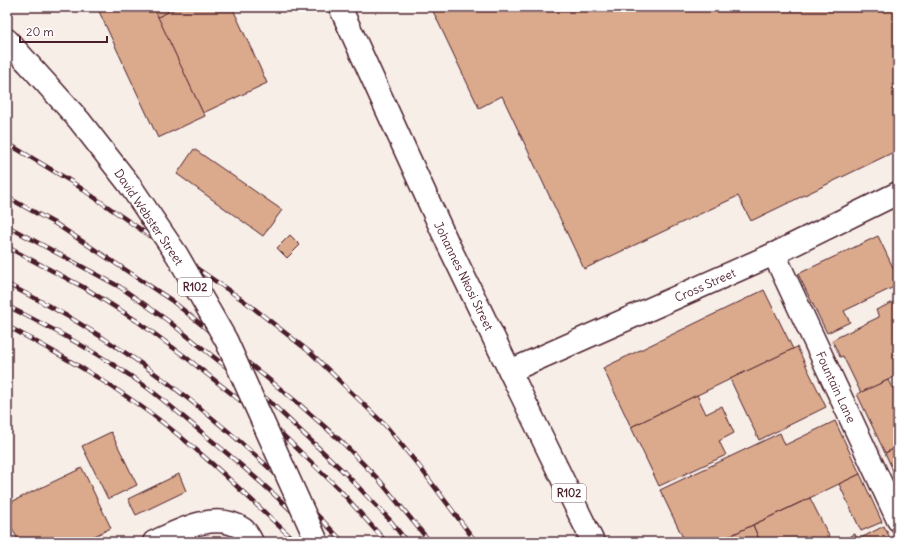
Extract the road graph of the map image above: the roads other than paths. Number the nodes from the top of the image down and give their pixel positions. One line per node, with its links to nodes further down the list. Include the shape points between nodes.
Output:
1 (340, 7): 5 (main road, Johannes Nkosi Street / R102, via 449,246)
2 (7, 40): 9 (main road, David Webster Street / R102, bridge, via 79,120 129,184 177,255 226,340)
3 (898, 193): 4 (main road, Cross Street)
4 (774, 254): 5 (main road, Cross Street); 6 (main road, Fountain Lane)
5 (510, 371): 10 (main road, Johannes Nkosi Street / R102)
6 (898, 520)
7 (154, 542): 8 (main road, via 181,529 209,521 229,523 244,530)
8 (252, 542)
9 (317, 542)
10 (593, 542)

